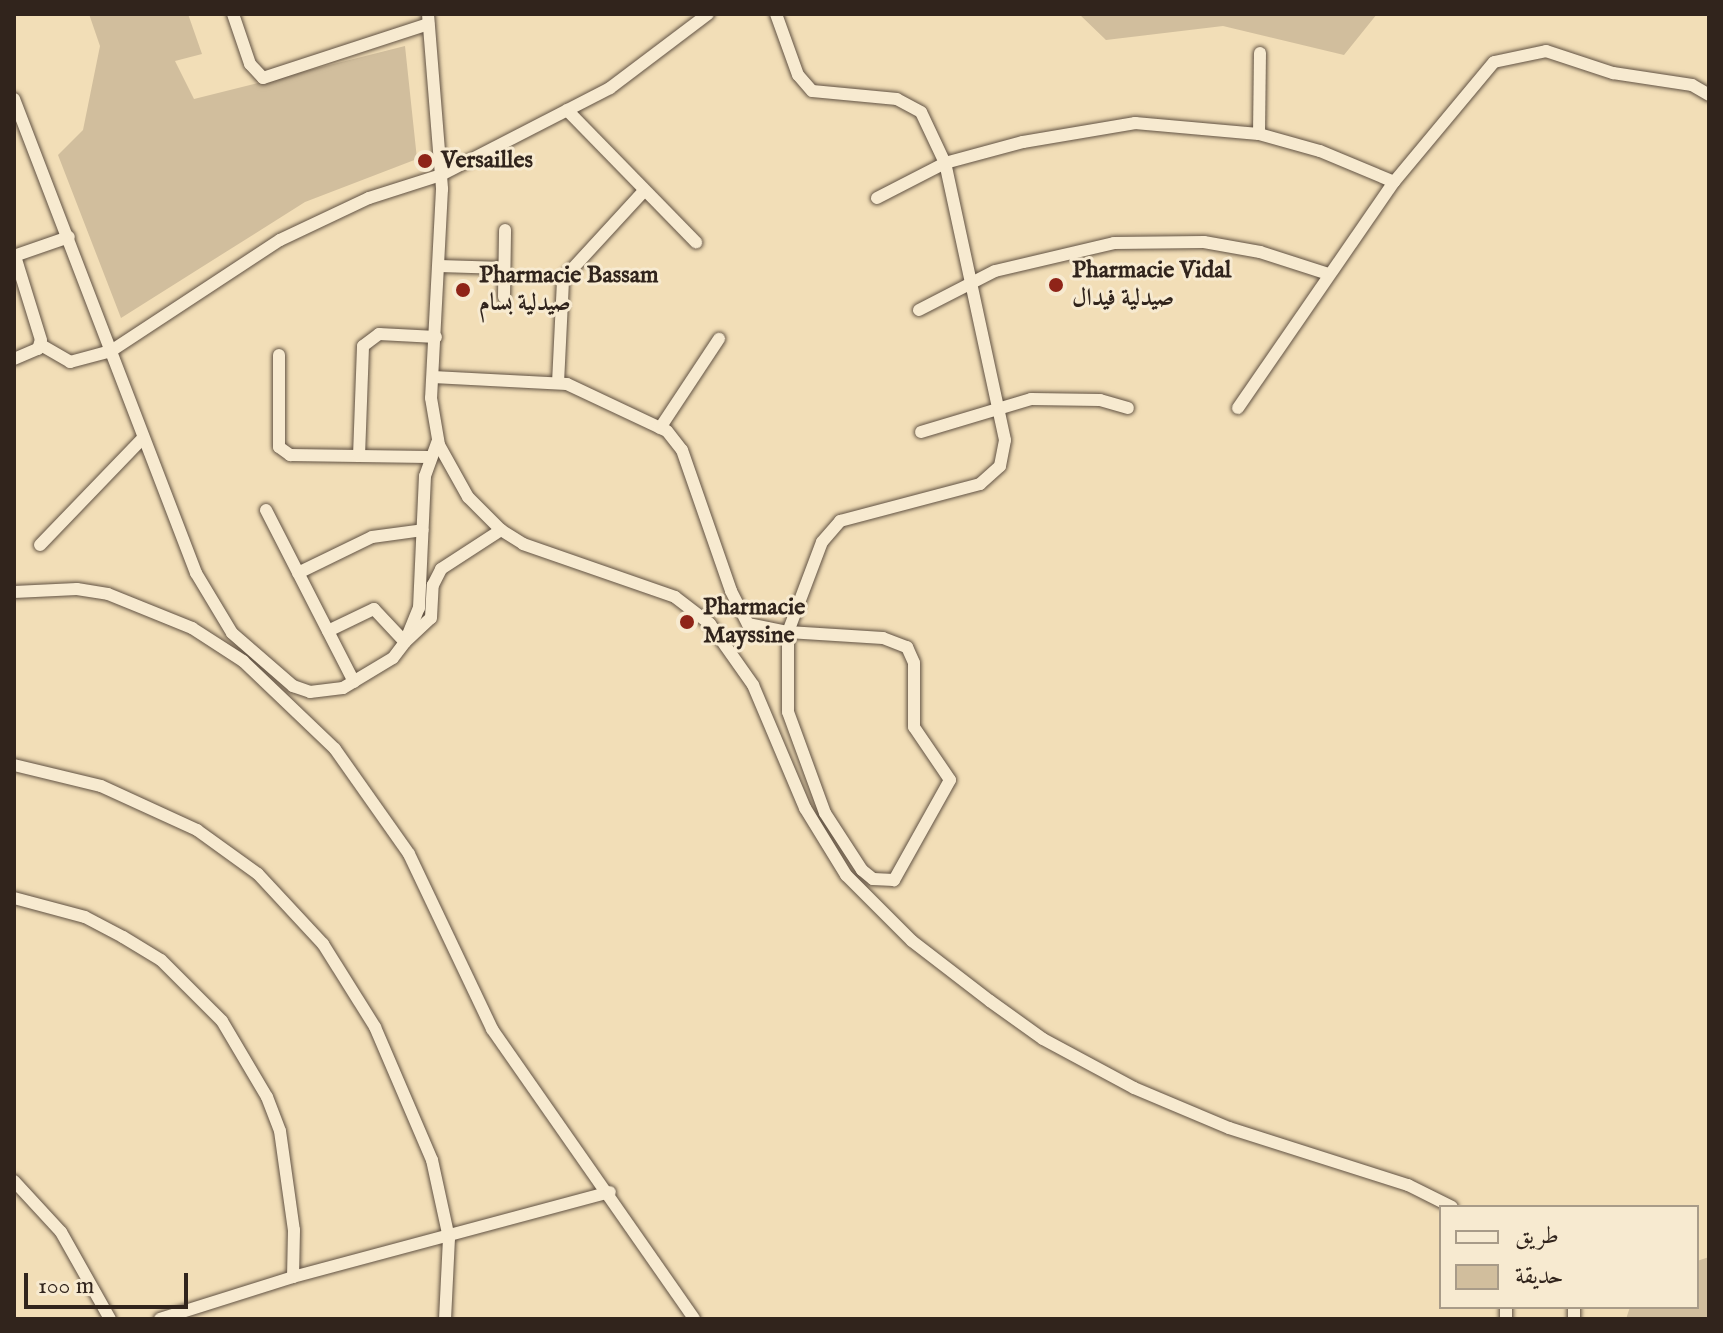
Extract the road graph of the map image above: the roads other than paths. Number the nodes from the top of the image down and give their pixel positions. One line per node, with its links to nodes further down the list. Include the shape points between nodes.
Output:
1 (233, 14): 4 (street, via 250,64 263,78)
2 (708, 14): 8 (street, via 610,88)
3 (776, 14): 12 (street, via 798,75 812,91 912,103)
4 (428, 19): 13 (street)
5 (1260, 53): 10 (street)
6 (1709, 95): 14 (street, via 1692,85 1613,73 1546,51 1494,62)
7 (14, 99): 9 (street)
8 (567, 110): 13 (street); 15 (street)
9 (22, 130): 11 (street); 18 (street)
10 (1259, 134): 12 (street, via 1135,123 1023,142); 14 (street, via 1320,151)
11 (14, 141)
12 (945, 163): 16 (street); 24 (street)
13 (441, 175): 21 (street); 30 (street, via 369,198 280,240)
14 (1394, 182): 23 (street)
15 (644, 191): 19 (street); 34 (street, via 563,279)
16 (877, 198)
17 (505, 230): 22 (street)
18 (69, 237): 20 (street); 30 (street)
19 (696, 242)
20 (14, 256): 29 (street)
21 (439, 266): 22 (street); 27 (street)
22 (504, 268): 25 (street)
23 (1328, 274): 24 (street, via 1260,252 1177,242 1078,249); 37 (street)
24 (974, 279): 26 (street); 35 (street)
25 (504, 297)
26 (919, 310)
27 (436, 337): 33 (street); 42 (street, via 379,334 363,346)
28 (719, 339): 38 (street)
29 (41, 345): 30 (street, via 70,362); 32 (street)
30 (111, 351): 40 (street)
31 (279, 355): 42 (street, via 279,447 290,455)
32 (14, 359)
33 (433, 377): 34 (street); 41 (street)
34 (558, 383): 38 (street)
35 (1000, 405): 36 (street, via 1058,398); 39 (street); 51 (street, via 1005,456 990,478 840,521 822,542)
36 (1128, 408)
37 (1238, 408)
38 (660, 428): 51 (street, via 682,450 740,614 753,628)
39 (921, 432)
40 (142, 439): 47 (street); 53 (street, via 196,573 232,633 293,686 327,692)
41 (438, 440): 43 (street); 46 (street, via 468,497)
42 (359, 456): 43 (street)
43 (428, 457): 45 (street)
44 (266, 510): 48 (street)
45 (423, 530): 48 (street, via 372,537); 52 (street, via 419,608)
46 (501, 530): 52 (street, via 441,569 433,585 431,618); 58 (street, via 548,556 675,597 710,624 753,685 805,808 846,875 912,941 1043,1039 1160,1100 1382,1176)
47 (40, 545)
48 (298, 573): 50 (street)
49 (14, 592): 57 (street, via 77,589 108,594 192,628 243,661 335,749 409,854 492,1029)
50 (328, 631): 52 (street, via 374,609); 53 (street)
51 (788, 632): 51 (street, via 883,638 913,656 914,727 950,780 894,880 866,874 825,813 788,712)
52 (405, 642): 53 (street, via 393,658)
53 (354, 682)
54 (14, 765): 59 (street, via 86,781 164,811 224,847 292,905 352,985 375,1027 420,1127)
55 (14, 898): 60 (street, via 85,917 123,937 161,960 222,1021 267,1097 280,1131 294,1230)
56 (14, 1181): 61 (street, via 61,1232)
57 (610, 1192): 59 (street); 64 (street)
58 (1447, 1205)
59 (449, 1238): 60 (street); 63 (street)
60 (293, 1277): 62 (street)
61 (110, 1319)
62 (160, 1319)
63 (445, 1319)
64 (694, 1319)

